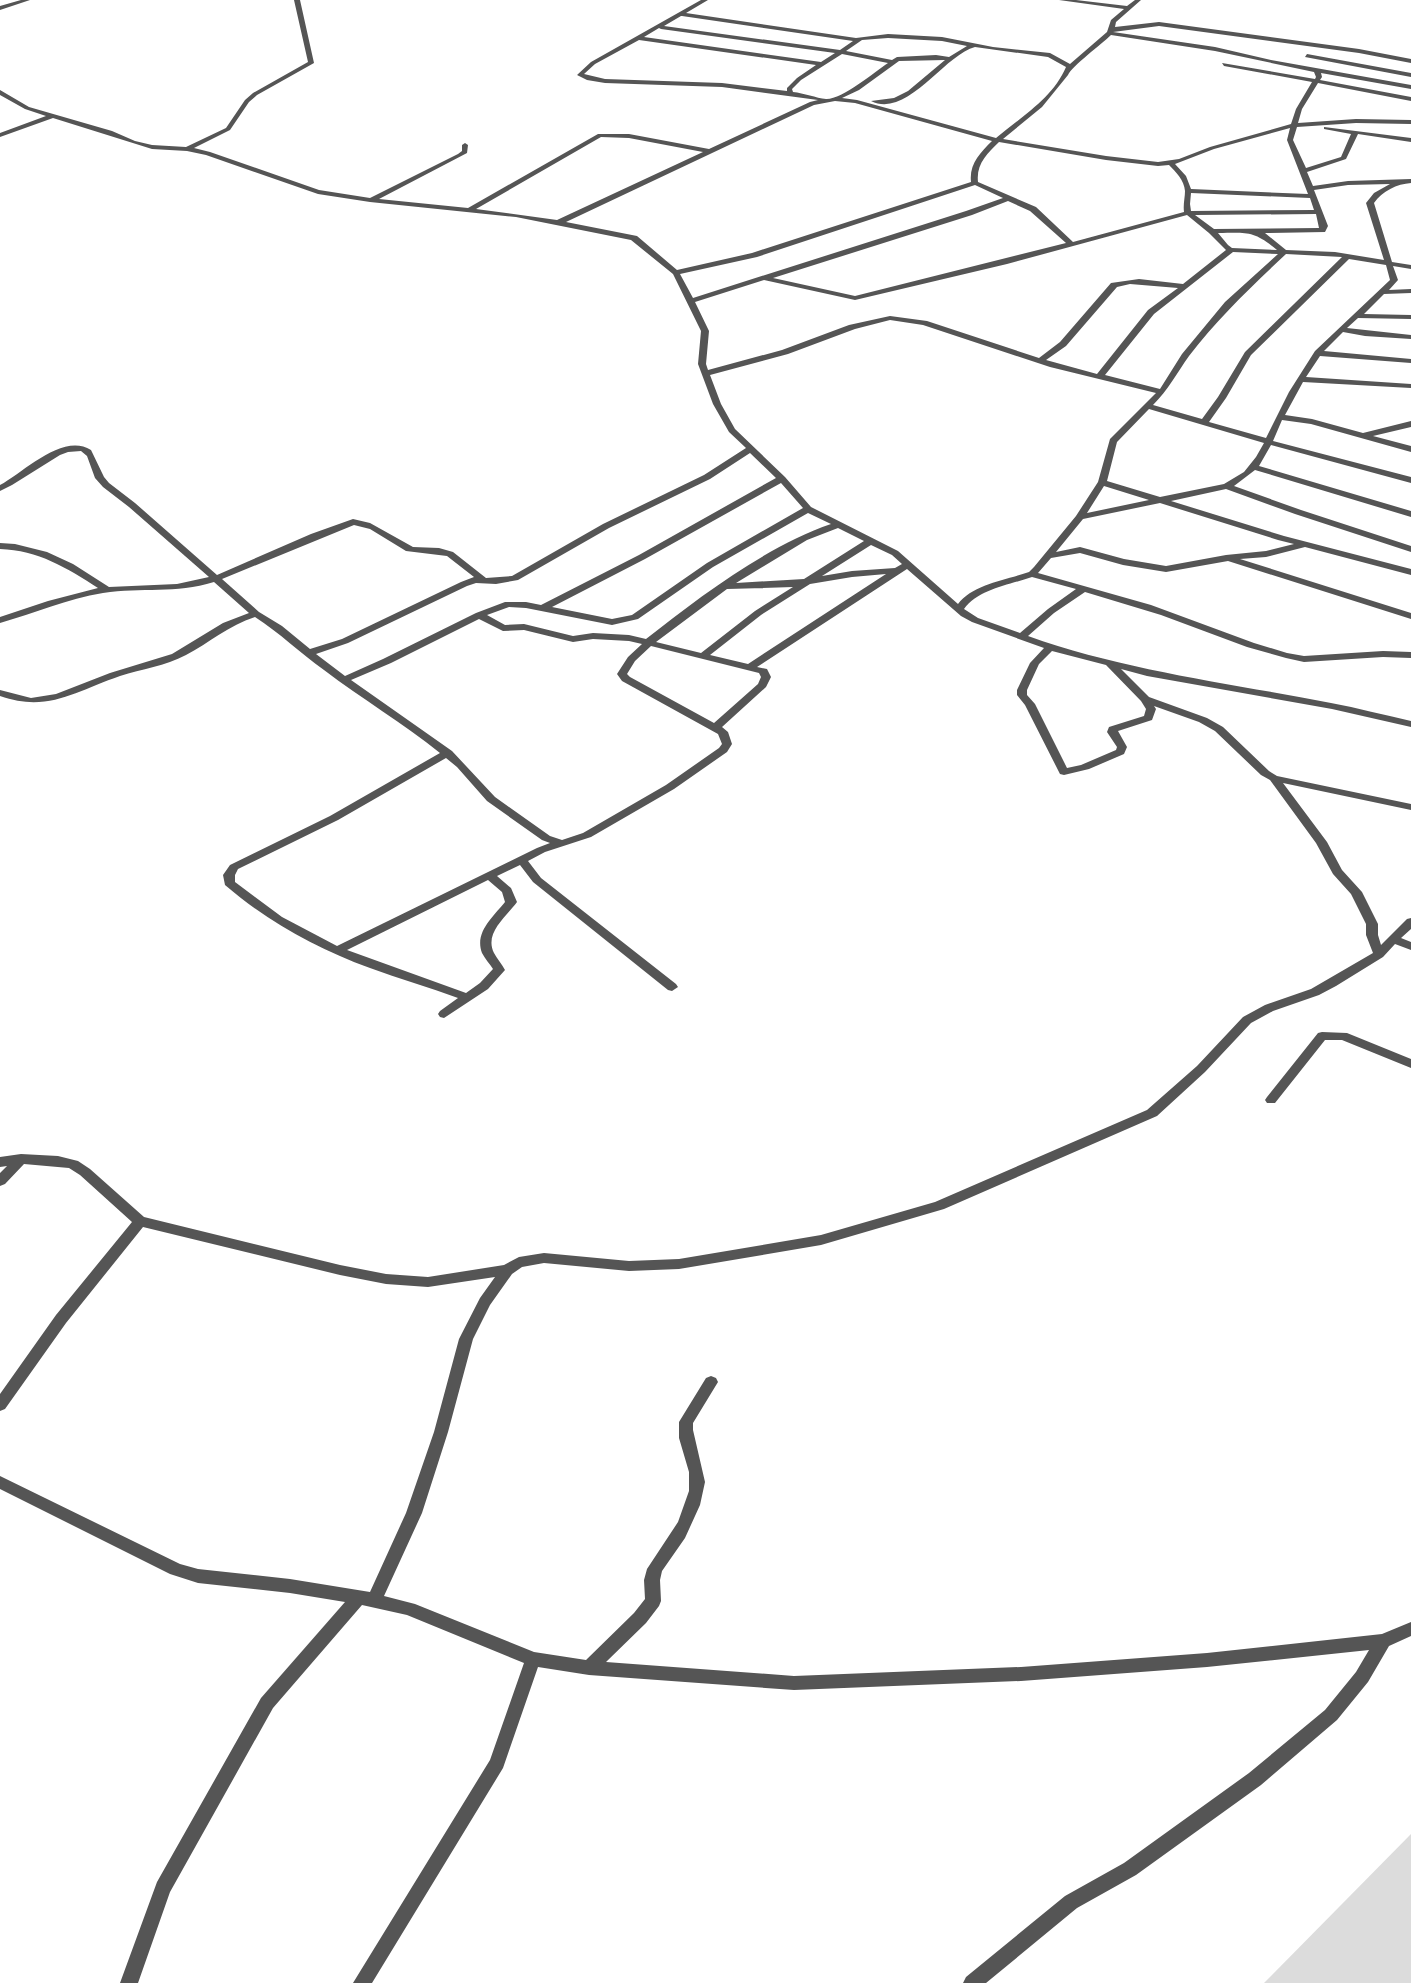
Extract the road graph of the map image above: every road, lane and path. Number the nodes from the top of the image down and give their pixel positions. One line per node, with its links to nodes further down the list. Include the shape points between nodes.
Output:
1 (27, 0): 6 (street)
2 (297, 0): 42 (street, via 311,63 255,94 228,129)
3 (705, 0): 8 (street)
4 (1062, 0): 7 (street)
5 (1138, 0): 7 (street)
6 (0, 8)
7 (1128, 8): 11 (street, via 1113,21)
8 (682, 14): 10 (street); 13 (street)
9 (1171, 25): 11 (street); 14 (street); 19 (street)
10 (661, 27): 12 (street); 16 (street)
11 (1111, 31): 14 (street); 23 (street)
12 (639, 38): 21 (street); 29 (street, via 593,63 582,71 581,77)
13 (858, 39): 15 (street, via 932,38); 16 (street)
14 (1161, 41): 24 (street)
15 (981, 46): 18 (street, via 965,47); 23 (street, via 1050,55)
16 (842, 52): 20 (street); 21 (street)
17 (1307, 56): 25 (street)
18 (952, 59): 20 (street, via 901,58); 32 (street, via 905,96)
19 (1411, 61)
20 (892, 62): 30 (street, via 857,89)
21 (823, 64): 29 (street, via 791,86)
22 (1224, 64): 26 (street)
23 (1070, 67): 39 (street, via 1036,110)
24 (1317, 70): 26 (street); 27 (street)
25 (1411, 75)
26 (1316, 82): 31 (street); 35 (street, via 1299,109)
27 (1411, 87)
28 (0, 92): 33 (street)
29 (791, 93): 30 (street)
30 (831, 99): 32 (street); 43 (street, via 812,103)
31 (1411, 99)
32 (855, 101): 39 (street)
33 (51, 116): 38 (street); 42 (street, via 152,147)
34 (1411, 122): 36 (street)
35 (1295, 125): 36 (street); 44 (street); 45 (street, via 1290,140)
36 (1306, 125): 37 (street)
37 (1355, 133): 40 (street); 45 (street, via 1344,158)
38 (0, 135)
39 (996, 140): 44 (street, via 1106,158); 48 (street, via 977,164)
40 (1411, 140)
41 (465, 145): 52 (street, via 465,152 460,155)
42 (187, 148): 52 (street, via 229,158 318,192)
43 (710, 151): 53 (street, via 629,136 600,135); 56 (street)
44 (1171, 163): 49 (street, via 1183,176)
45 (1304, 171): 50 (street)
46 (1411, 180): 47 (street)
47 (1400, 181): 50 (street, via 1348,183); 63 (street, via 1376,194 1370,203)
48 (975, 183): 51 (street); 65 (street, via 754,255)
49 (1188, 191): 50 (street); 55 (street)
50 (1312, 193): 54 (street)
51 (1009, 198): 59 (street, via 1033,209); 66 (street)
52 (370, 200): 53 (street)
53 (469, 210): 56 (street)
54 (1319, 212): 55 (street); 58 (street, via 1322,230)
55 (1188, 213): 57 (street); 59 (street)
56 (559, 222): 65 (street, via 634,238)
57 (1212, 231): 58 (street); 60 (street)
58 (1252, 231): 61 (street)
59 (1071, 244): 66 (street, via 855,298)
60 (1231, 250): 61 (street); 67 (street)
61 (1284, 252): 62 (street); 82 (street, via 1228,304 1185,356)
62 (1348, 256): 63 (street); 85 (street, via 1248,354)
63 (1390, 264): 64 (street); 69 (street, via 1394,280)
64 (1411, 267)
65 (676, 273): 70 (street)
66 (764, 278): 70 (street)
67 (1183, 286): 76 (street, via 1114,285 1063,344); 79 (street, via 1151,312)
68 (1411, 291): 69 (street)
69 (1383, 292): 71 (street)
70 (691, 301): 78 (street, via 705,332 701,357)
71 (1358, 316): 72 (street); 73 (street)
72 (1411, 317)
73 (1344, 330): 74 (street); 75 (street)
74 (1411, 337)
75 (1318, 353): 77 (street); 80 (street)
76 (1040, 361): 78 (street, via 924,323 890,318); 79 (street)
77 (1411, 361)
78 (707, 373): 89 (street, via 723,418)
79 (1100, 377): 82 (street)
80 (1302, 379): 81 (street); 84 (street)
81 (1411, 386)
82 (1162, 392): 83 (street)
83 (1147, 406): 85 (street); 94 (street, via 1113,441)
84 (1279, 417): 87 (street); 88 (street)
85 (1204, 422): 88 (street)
86 (1411, 424): 87 (street)
87 (1363, 435): 90 (street)
88 (1269, 442): 91 (street); 93 (street)
89 (750, 449): 92 (street); 113 (street, via 707,477 606,526 515,578)
90 (1411, 449)
91 (1253, 467): 95 (street); 99 (street)
92 (782, 479): 98 (street); 118 (street)
93 (1411, 480)
94 (1102, 482): 97 (street); 100 (street)
95 (1227, 486): 97 (street); 105 (street)
96 (0, 488): 112 (street, via 34,465 75,448 85,450 100,480)
97 (1158, 500): 100 (street); 103 (street)
98 (808, 510): 101 (street); 118 (street, via 710,565 635,617 612,622)
99 (1411, 514)
100 (1080, 517): 106 (street)
101 (838, 525): 102 (street); 115 (street, via 788,546)
102 (871, 541): 108 (street); 114 (street)
103 (1307, 544): 107 (street); 110 (street)
104 (0, 546): 117 (street, via 32,548)
105 (1411, 549)
106 (1049, 556): 107 (street, via 1080,549 1166,569); 111 (street)
107 (1226, 558): 122 (street)
108 (908, 564): 109 (street); 119 (street)
109 (897, 571): 114 (street, via 852,573); 131 (street)
110 (1411, 572)
111 (1032, 573): 116 (street); 119 (street, via 977,592)
112 (215, 579): 113 (street, via 342,525 362,522 414,551 445,552); 117 (street, via 154,590); 120 (street)
113 (483, 580): 127 (street, via 464,584 355,637)
114 (805, 583): 115 (street); 129 (street)
115 (726, 586): 125 (street)
116 (1084, 588): 124 (street); 128 (street, via 1291,657)
117 (107, 590): 123 (street)
118 (543, 608): 121 (street, via 508,604)
119 (960, 608): 124 (street, via 975,620)
120 (256, 614): 127 (street); 133 (street, via 231,621 182,653 112,675 71,694 30,701)
121 (479, 615): 125 (street, via 503,628 524,627 573,639 612,636); 132 (street)
122 (1411, 616)
123 (0, 620)
124 (1021, 637): 126 (street)
125 (647, 643): 129 (street); 138 (street, via 625,667 622,674 626,679)
126 (1050, 647): 130 (street); 134 (street, via 1035,663 1022,690 1064,772 1120,752 1122,747 1113,729 1148,718 1150,709)
127 (309, 653): 132 (street)
128 (1411, 655)
129 (703, 656): 131 (street)
130 (1110, 664): 134 (street); 136 (street)
131 (750, 667): 138 (street, via 763,671 766,677 762,685)
132 (344, 680): 139 (street)
133 (0, 693)
134 (1145, 699): 140 (street, via 1219,729)
135 (1411, 715): 136 (street)
136 (1396, 720): 137 (street)
137 (1411, 724)
138 (716, 728): 142 (street, via 726,738 723,750 624,815)
139 (448, 753): 142 (street, via 491,799 546,838); 148 (street, via 334,818 234,867 229,875 229,883 242,895)
140 (1274, 778): 141 (street); 149 (street, via 1321,842 1337,872 1356,892)
141 (1411, 807)
142 (562, 843): 143 (street)
143 (523, 861): 144 (street); 150 (street, via 537,880)
144 (491, 876): 148 (street); 151 (street, via 505,887 512,902 488,932 486,942 499,970)
145 (1411, 922): 146 (street)
146 (1392, 939): 147 (street); 149 (street)
147 (1411, 946)
148 (338, 951): 151 (street)
149 (1379, 954): 159 (street, via 1315,992 1247,1020 1152,1113 939,1206 821,1240 679,1264 629,1266 544,1258 519,1262)
150 (672, 987)
151 (468, 998): 152 (street)
152 (444, 1014)
153 (1411, 1064): 154 (street, via 1343,1036 1322,1036)
154 (1271, 1100)
155 (21, 1159): 156 (street); 157 (street); 158 (street, via 74,1164)
156 (0, 1162)
157 (0, 1181)
158 (140, 1221): 159 (street, via 386,1280 428,1282); 161 (street, via 61,1319)
159 (507, 1270): 163 (street, via 466,1339 414,1513)
160 (711, 1382): 167 (street, via 684,1429 697,1470 698,1487 676,1538 653,1573 653,1601)
161 (0, 1405)
162 (0, 1482): 163 (street, via 176,1569 198,1576)
163 (367, 1599): 166 (street, via 409,1609); 168 (street, via 267,1703 163,1888)
164 (1411, 1629): 165 (street)
165 (1383, 1641): 167 (street, via 1207,1660 901,1680 794,1683); 170 (street, via 1362,1677 1331,1715 1264,1772 1130,1869 1071,1902)
166 (533, 1659): 167 (street); 169 (street, via 497,1763)
167 (588, 1668)
168 (129, 1983)
169 (362, 1983)
170 (972, 1983)

